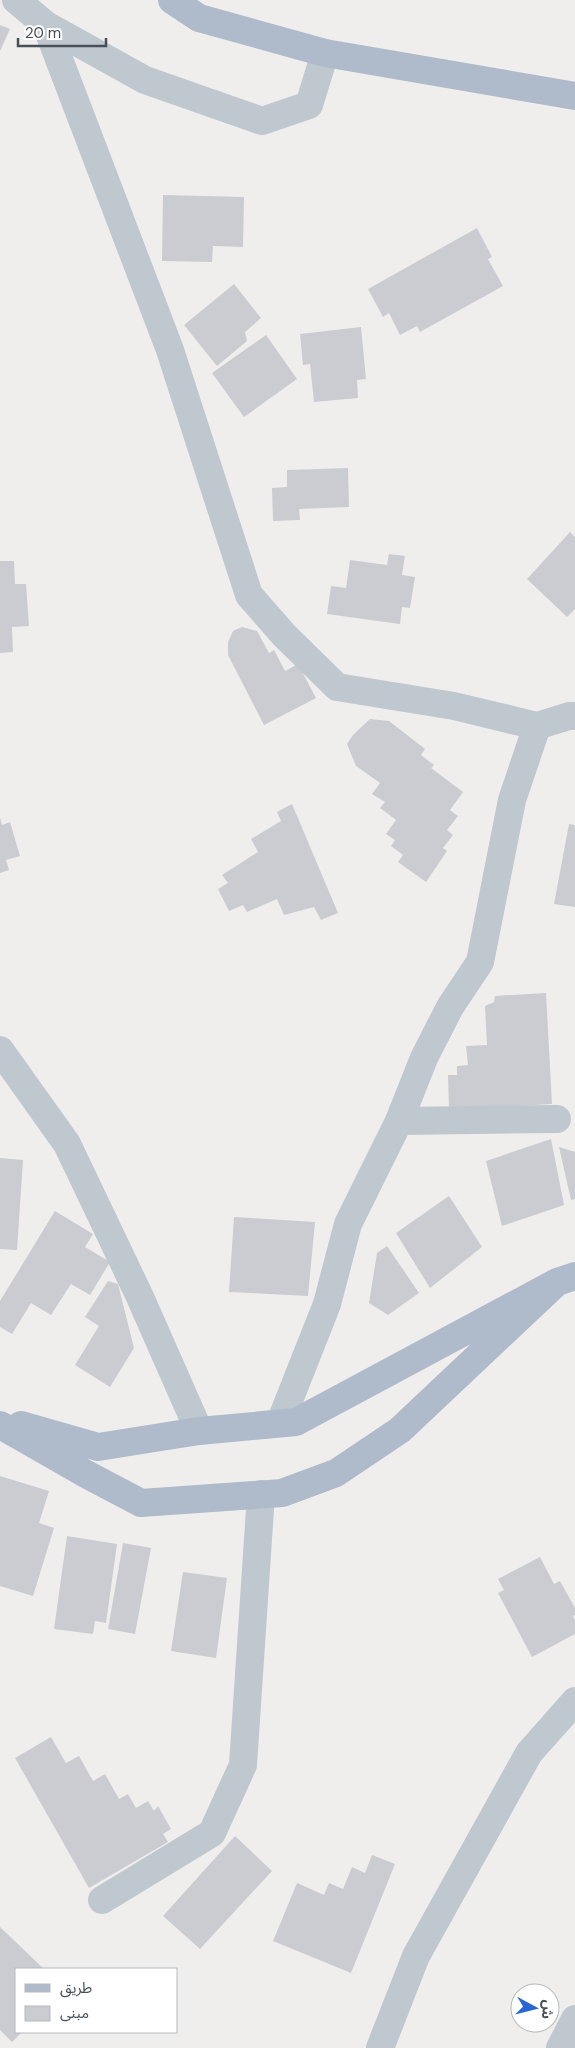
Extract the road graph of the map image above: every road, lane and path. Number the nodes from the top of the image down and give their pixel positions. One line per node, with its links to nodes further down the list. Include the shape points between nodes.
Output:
1 (16, 0): 3 (street)
2 (172, 0): 4 (main road, via 199,18)
3 (46, 25): 4 (street, via 145,80 262,121 309,105); 7 (street, via 170,350 249,595 337,687 454,706)
4 (325, 53): 5 (main road)
5 (575, 96)
6 (575, 716): 7 (street)
7 (537, 726): 10 (street, via 512,800 480,962 445,1015)
8 (0, 1050): 15 (street, via 67,1144 140,1296)
9 (556, 1119): 10 (street)
10 (399, 1121): 13 (street, via 348,1224 328,1304)
11 (566, 1279): 13 (main road, via 296,1422); 16 (main road, via 400,1430 336,1473 282,1492)
12 (0, 1420): 15 (main road, via 98,1447)
13 (280, 1423): 15 (main road)
14 (0, 1425): 16 (main road, via 141,1503)
15 (199, 1431)
16 (261, 1494): 18 (street, via 243,1765 212,1833)
17 (575, 1701): 20 (street, via 529,1753 416,1956)
18 (102, 1900)
19 (575, 2019): 21 (street)
20 (380, 2048)
21 (560, 2048)

